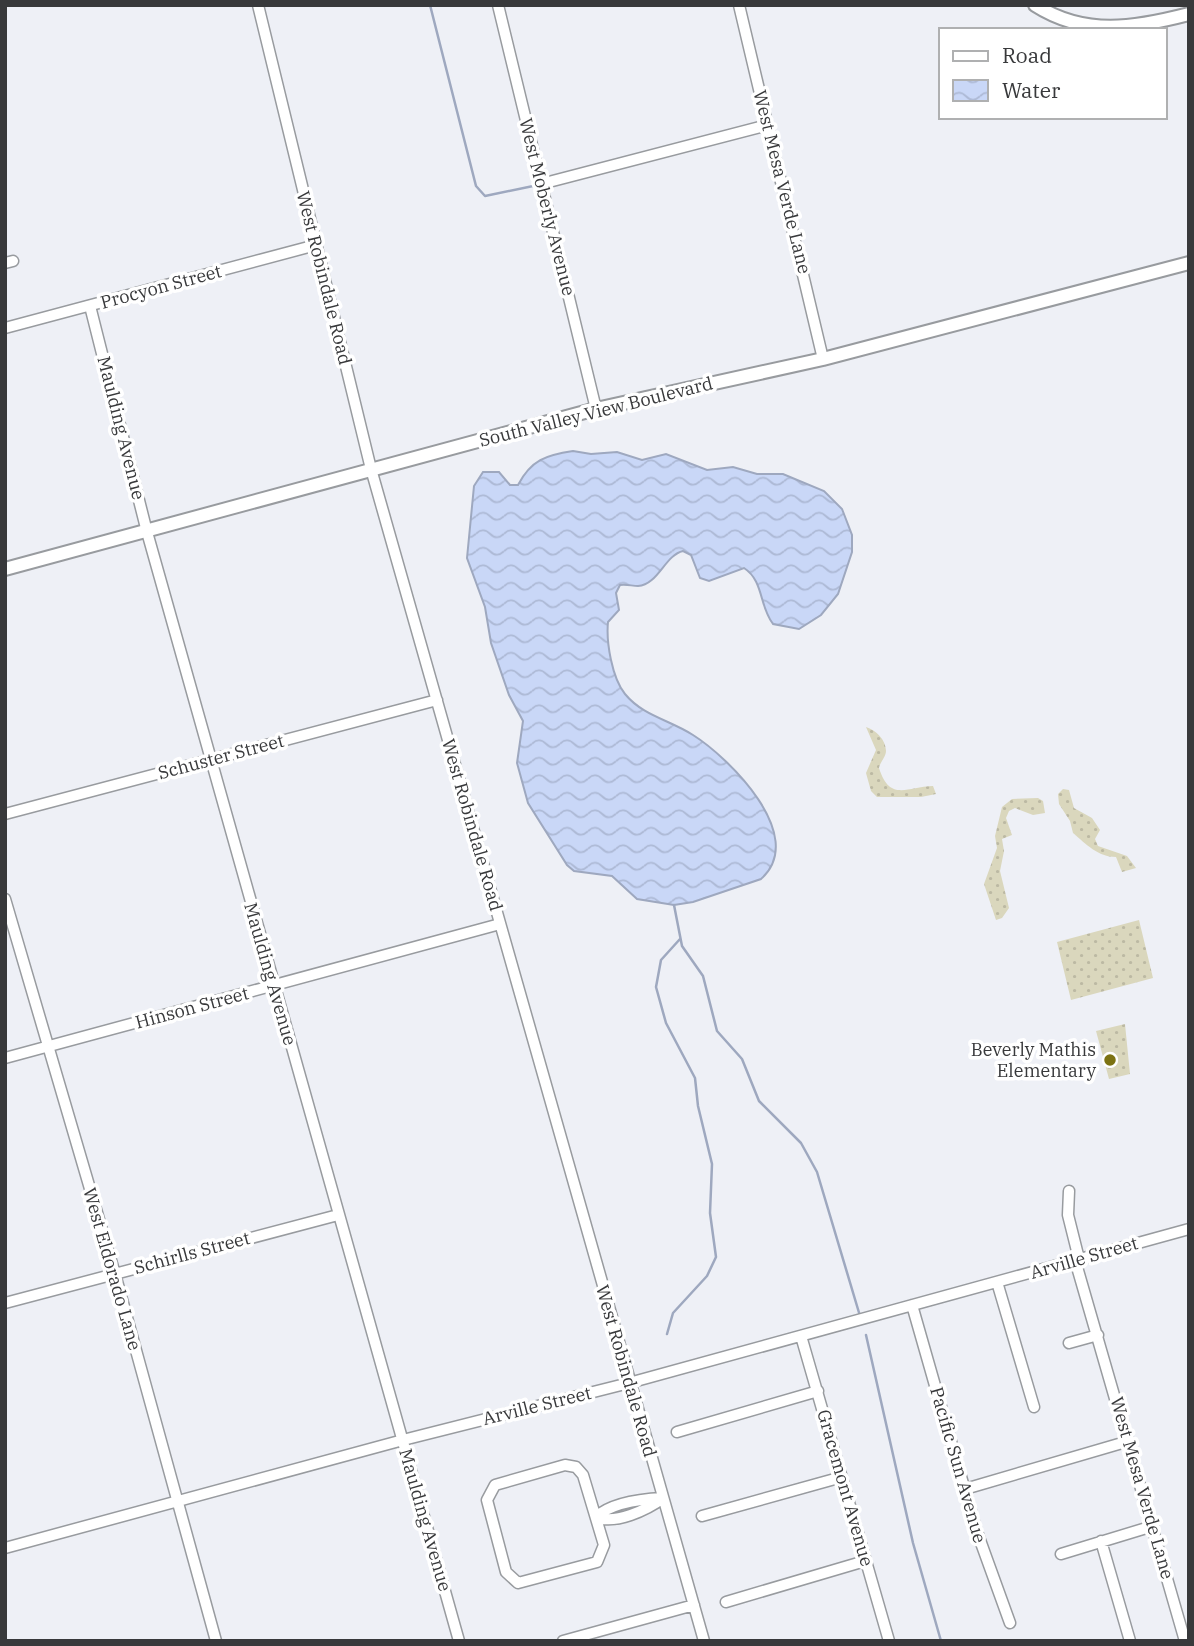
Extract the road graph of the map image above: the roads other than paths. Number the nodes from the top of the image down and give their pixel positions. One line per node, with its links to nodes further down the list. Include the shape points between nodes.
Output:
1 (258, 5): 8 (street, West Robindale Road)
2 (498, 5): 7 (street, West Moberly Avenue)
3 (739, 5): 6 (street, West Mesa Verde Lane)
4 (1035, 5): 5 (main road, via 1091,28 1123,28)
5 (1189, 14)
6 (768, 125): 7 (street); 12 (street, West Mesa Verde Lane)
7 (541, 184): 13 (street, West Moberly Avenue)
8 (316, 244): 10 (street, Procyon Street); 14 (street, West Robindale Road)
9 (1189, 263): 12 (main road, South Valley View Boulevard)
10 (90, 306): 11 (street, Procyon Street); 15 (street, Maulding Avenue)
11 (5, 328)
12 (823, 359): 13 (main road, South Valley View Boulevard)
13 (596, 409): 14 (main road, South Valley View Boulevard)
14 (371, 469): 15 (main road, South Valley View Boulevard); 17 (street, West Robindale Road)
15 (147, 532): 16 (main road, South Valley View Boulevard); 18 (street, Maulding Avenue)
16 (5, 569)
17 (437, 700): 18 (street, Schuster Street); 21 (street, West Robindale Road)
18 (211, 760): 19 (street, Schuster Street); 22 (street, Maulding Avenue)
19 (5, 814)
20 (5, 899): 23 (street, West Eldorado Lane)
21 (500, 924): 22 (street, Hinson Street); 36 (street, West Robindale Road)
22 (274, 986): 23 (street, Hinson Street); 26 (street, Maulding Avenue)
23 (47, 1047): 24 (street, Hinson Street); 29 (street, West Eldorado Lane)
24 (5, 1058)
25 (1069, 1191): 28 (street, West Mesa Verde Lane, via 1068,1215)
26 (338, 1215): 29 (street, Schirlls Street); 40 (street, Maulding Avenue)
27 (1189, 1229): 28 (street, Arville Street)
28 (1077, 1259): 30 (street, Arville Street); 33 (street, West Mesa Verde Lane)
29 (115, 1274): 31 (street, Schirlls Street); 45 (street, West Eldorado Lane)
30 (997, 1282): 32 (street, Arville Street); 38 (street)
31 (5, 1303)
32 (912, 1305): 34 (street, Arville Street); 43 (street, Pacific Sun Avenue)
33 (1098, 1335): 35 (street); 41 (street, West Mesa Verde Lane)
34 (801, 1336): 36 (street, Arville Street); 37 (street, Gracemont Avenue)
35 (1069, 1343)
36 (629, 1383): 40 (street, Arville Street); 44 (street, West Robindale Road)
37 (818, 1391): 39 (street); 42 (street, Gracemont Avenue)
38 (1034, 1407)
39 (677, 1432)
40 (403, 1440): 45 (street, Arville Street); 57 (street, Maulding Avenue)
41 (1129, 1441): 43 (street); 48 (street, West Mesa Verde Lane)
42 (842, 1476): 46 (street); 52 (street, Gracemont Avenue)
43 (965, 1489): 55 (street, Pacific Sun Avenue)
44 (663, 1498): 47 (street, via 631,1514 604,1521); 54 (street, West Robindale Road)
45 (177, 1500): 50 (street, Arville Street); 56 (street, West Eldorado Lane)
46 (702, 1516)
47 (596, 1517): 47 (street, via 583,1475 576,1467 565,1465 495,1485 487,1500 506,1572 518,1583 597,1562 604,1545)
48 (1153, 1526): 49 (street); 62 (street, West Mesa Verde Lane)
49 (1101, 1541): 51 (street); 61 (street)
50 (5, 1548)
51 (1061, 1554)
52 (865, 1561): 53 (street); 60 (street, Gracemont Avenue)
53 (726, 1602)
54 (694, 1605): 58 (street); 59 (street, West Robindale Road)
55 (1010, 1623)
56 (216, 1641)
57 (459, 1641)
58 (564, 1641)
59 (704, 1641)
60 (889, 1641)
61 (1130, 1641)
62 (1185, 1641)

